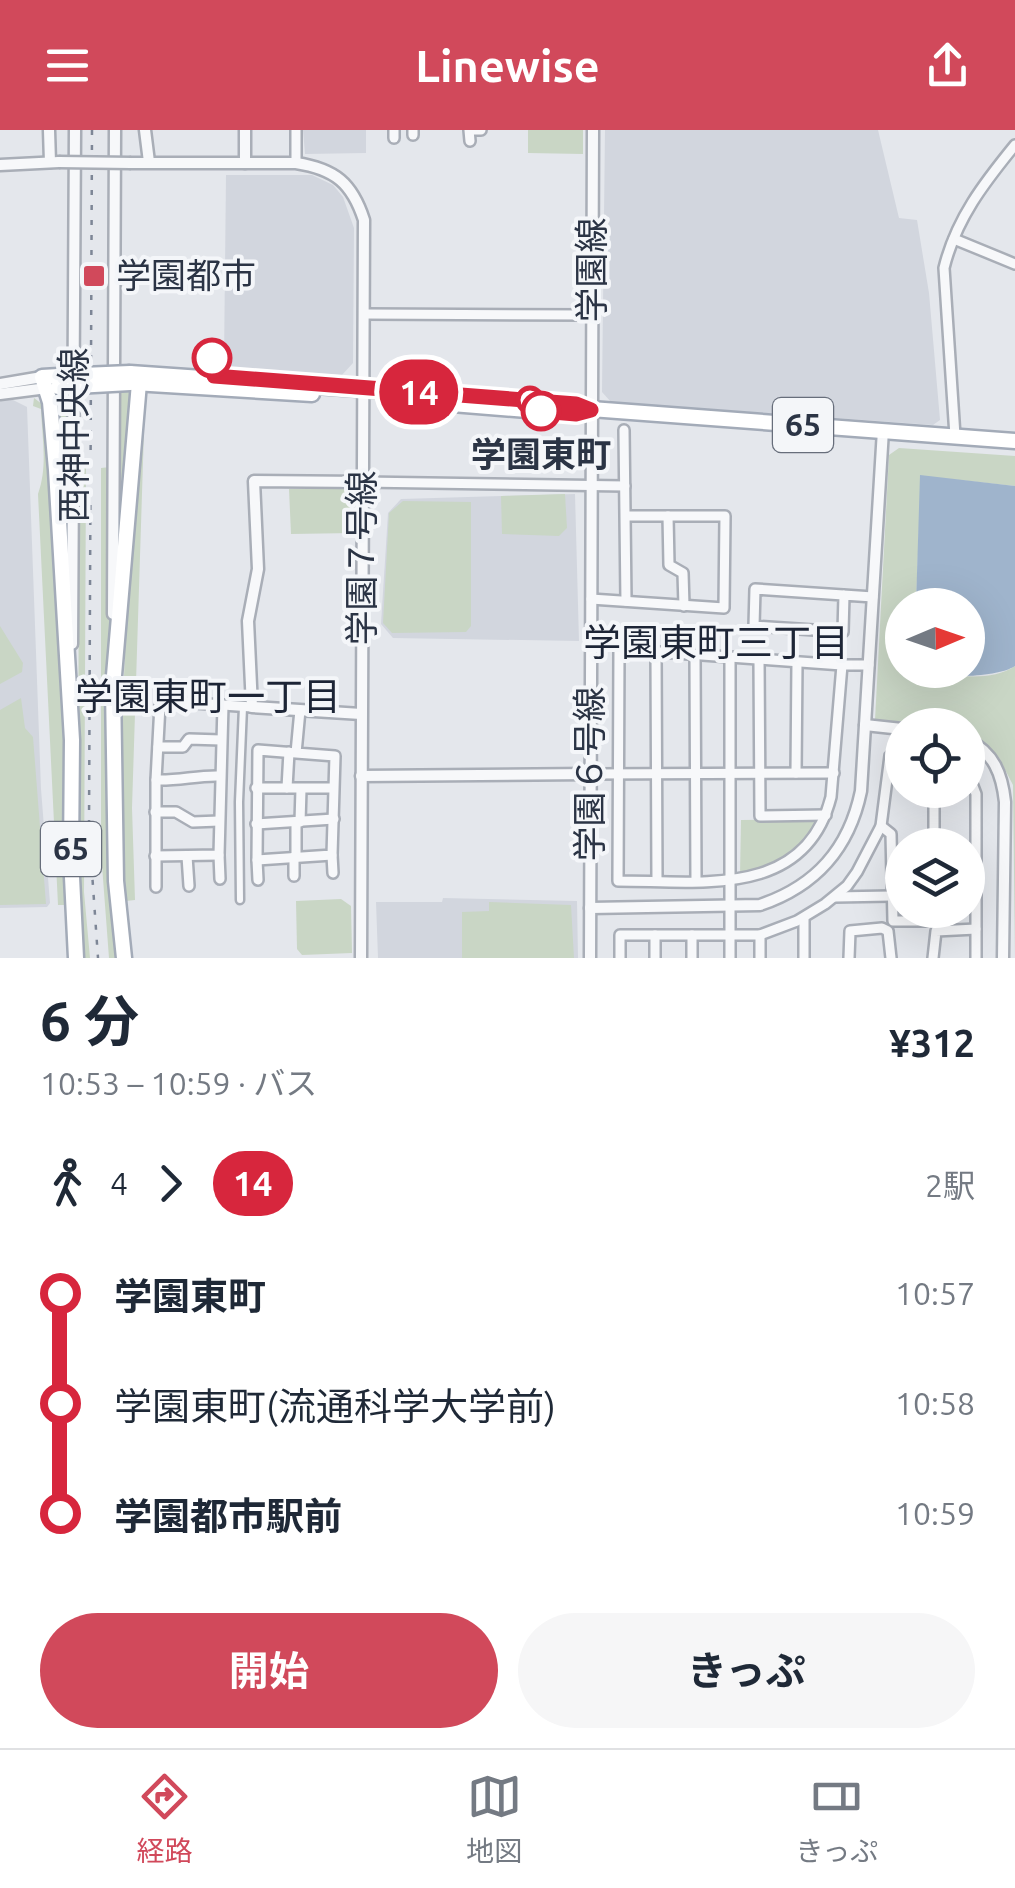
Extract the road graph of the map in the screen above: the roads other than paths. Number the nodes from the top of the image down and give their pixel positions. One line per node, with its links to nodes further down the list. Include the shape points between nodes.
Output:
1 (49, 130): 11 (street)
2 (75, 130): 54 (street, 西神中央線)
3 (116, 130): 47 (street, 西神中央線)
4 (145, 130): 12 (street)
5 (245, 130): 14 (street)
6 (296, 130): 13 (street)
7 (481, 130): 9 (street, via 469,130)
8 (593, 130): 19 (street, 学園線)
9 (470, 141)
10 (1015, 145): 16 (street, via 978,190)
11 (54, 162): 12 (street, bridge); 15 (street)
12 (149, 162): 14 (street)
13 (296, 163): 14 (street); 18 (street, 学園７号線, via 318,166 355,194 364,220)
14 (245, 164)
15 (0, 165)
16 (954, 239): 17 (street); 27 (street, via 944,287)
17 (1015, 264)
18 (365, 314): 19 (street); 24 (street, 学園７号線)
19 (592, 315): 25 (street, 学園線)
20 (133, 380): 21 (main road, 65, bridge); 24 (main road, 65); 47 (main road, 65)
21 (51, 382): 22 (street); 23 (street); 54 (main road, 65)
22 (0, 384)
23 (0, 394)
24 (363, 394): 25 (main road, 65, via 576,414); 30 (street, 学園７号線)
25 (591, 410): 26 (main road, 65); 31 (street, 学園６号線)
26 (882, 430): 27 (main road, 65); 36 (street)
27 (955, 436): 29 (main road, 65)
28 (627, 437): 32 (street)
29 (1015, 441)
30 (363, 482): 31 (street); 49 (street, via 254,482 258,569 248,621); 51 (street, 学園７号線)
31 (591, 486): 32 (street); 37 (street, 学園６号線)
32 (625, 486): 33 (street)
33 (626, 516): 34 (street); 38 (street)
34 (668, 516): 39 (street, via 668,564 683,573); 39 (street, via 725,516 724,608)
35 (844, 595): 35 (street, via 754,589 754,626 843,632); 36 (street)
36 (873, 597): 46 (street)
37 (591, 599): 38 (street); 61 (street, 学園６号線)
38 (626, 602): 39 (street)
39 (684, 606)
40 (656, 652): 41 (street); 59 (street, via 620,650); 62 (street)
41 (695, 655): 42 (street); 63 (street)
42 (730, 658): 43 (street); 64 (street)
43 (759, 659): 44 (street); 65 (street)
44 (797, 662): 45 (street); 66 (street)
45 (842, 665): 46 (street); 60 (street)
46 (869, 665): 52 (street)
47 (113, 687): 111 (main road, 65)
48 (223, 705): 49 (street); 55 (street); 56 (street, via 165,701)
49 (247, 707): 50 (street); 101 (street)
50 (300, 710): 51 (street); 57 (street)
51 (361, 714): 68 (street, 学園７号線)
52 (865, 725): 53 (street); 103 (street, via 856,814 828,864 783,898)
53 (885, 727)
54 (72, 740): 110 (main road, 65)
55 (221, 740): 56 (street, via 189,739 183,747); 67 (street)
56 (158, 748): 69 (street)
57 (292, 753): 70 (street, via 258,750); 71 (street); 72 (street, via 334,756)
58 (985, 753): 124 (street, via 1003,781 1006,802)
59 (620, 773): 61 (street); 62 (street); 95 (street, via 618,880)
60 (834, 773): 66 (street); 77 (street)
61 (590, 774): 68 (street); 102 (street, 学園６号線)
62 (657, 774): 63 (street); 95 (street)
63 (694, 774): 64 (street); 96 (street)
64 (732, 774): 65 (street); 94 (street)
65 (759, 774): 66 (street); 77 (street, via 760,816)
66 (796, 774)
67 (220, 776): 69 (street); 79 (street)
68 (362, 776): 112 (street, 学園７号線)
69 (156, 780): 76 (street)
70 (256, 788): 71 (street); 81 (street)
71 (286, 788): 73 (street)
72 (333, 788): 73 (street); 78 (street)
73 (301, 789): 80 (street)
74 (885, 795): 82 (street)
75 (976, 808): 105 (street)
76 (155, 812): 79 (street); 86 (street)
77 (826, 815): 94 (street, via 797,857 763,874)
78 (334, 820): 80 (street); 85 (street)
79 (219, 821): 84 (street)
80 (298, 822): 81 (street); 88 (street)
81 (256, 824): 89 (street)
82 (881, 826): 83 (street); 100 (street)
83 (885, 829)
84 (219, 855): 87 (street); 92 (street)
85 (332, 855): 88 (street); 90 (street)
86 (155, 856): 87 (street); 98 (street)
87 (188, 856): 97 (street)
88 (295, 857): 89 (street); 91 (street)
89 (257, 860): 93 (street)
90 (332, 873)
91 (294, 876)
92 (220, 878)
93 (258, 880)
94 (730, 880): 96 (street); 103 (street)
95 (657, 881): 96 (street)
96 (696, 881)
97 (189, 886)
98 (156, 887)
99 (885, 896): 100 (street)
100 (835, 897): 104 (street)
101 (240, 900)
102 (590, 908): 103 (street); 113 (street, 学園６号線)
103 (730, 908): 108 (street)
104 (804, 918): 109 (street); 119 (street)
105 (976, 929): 122 (street, via 936,930); 123 (street)
106 (655, 935): 107 (street); 114 (street, via 620,935); 115 (street)
107 (692, 935): 108 (street); 116 (street)
108 (732, 935): 109 (street); 117 (street)
109 (760, 935): 118 (street)
110 (76, 958)
111 (124, 958)
112 (361, 958)
113 (590, 958)
114 (620, 958)
115 (655, 958)
116 (692, 958)
117 (730, 958)
118 (760, 958)
119 (804, 958)
120 (849, 958): 121 (street, via 850,932 882,928 891,936)
121 (891, 958)
122 (933, 958)
123 (976, 958)
124 (1004, 958)

